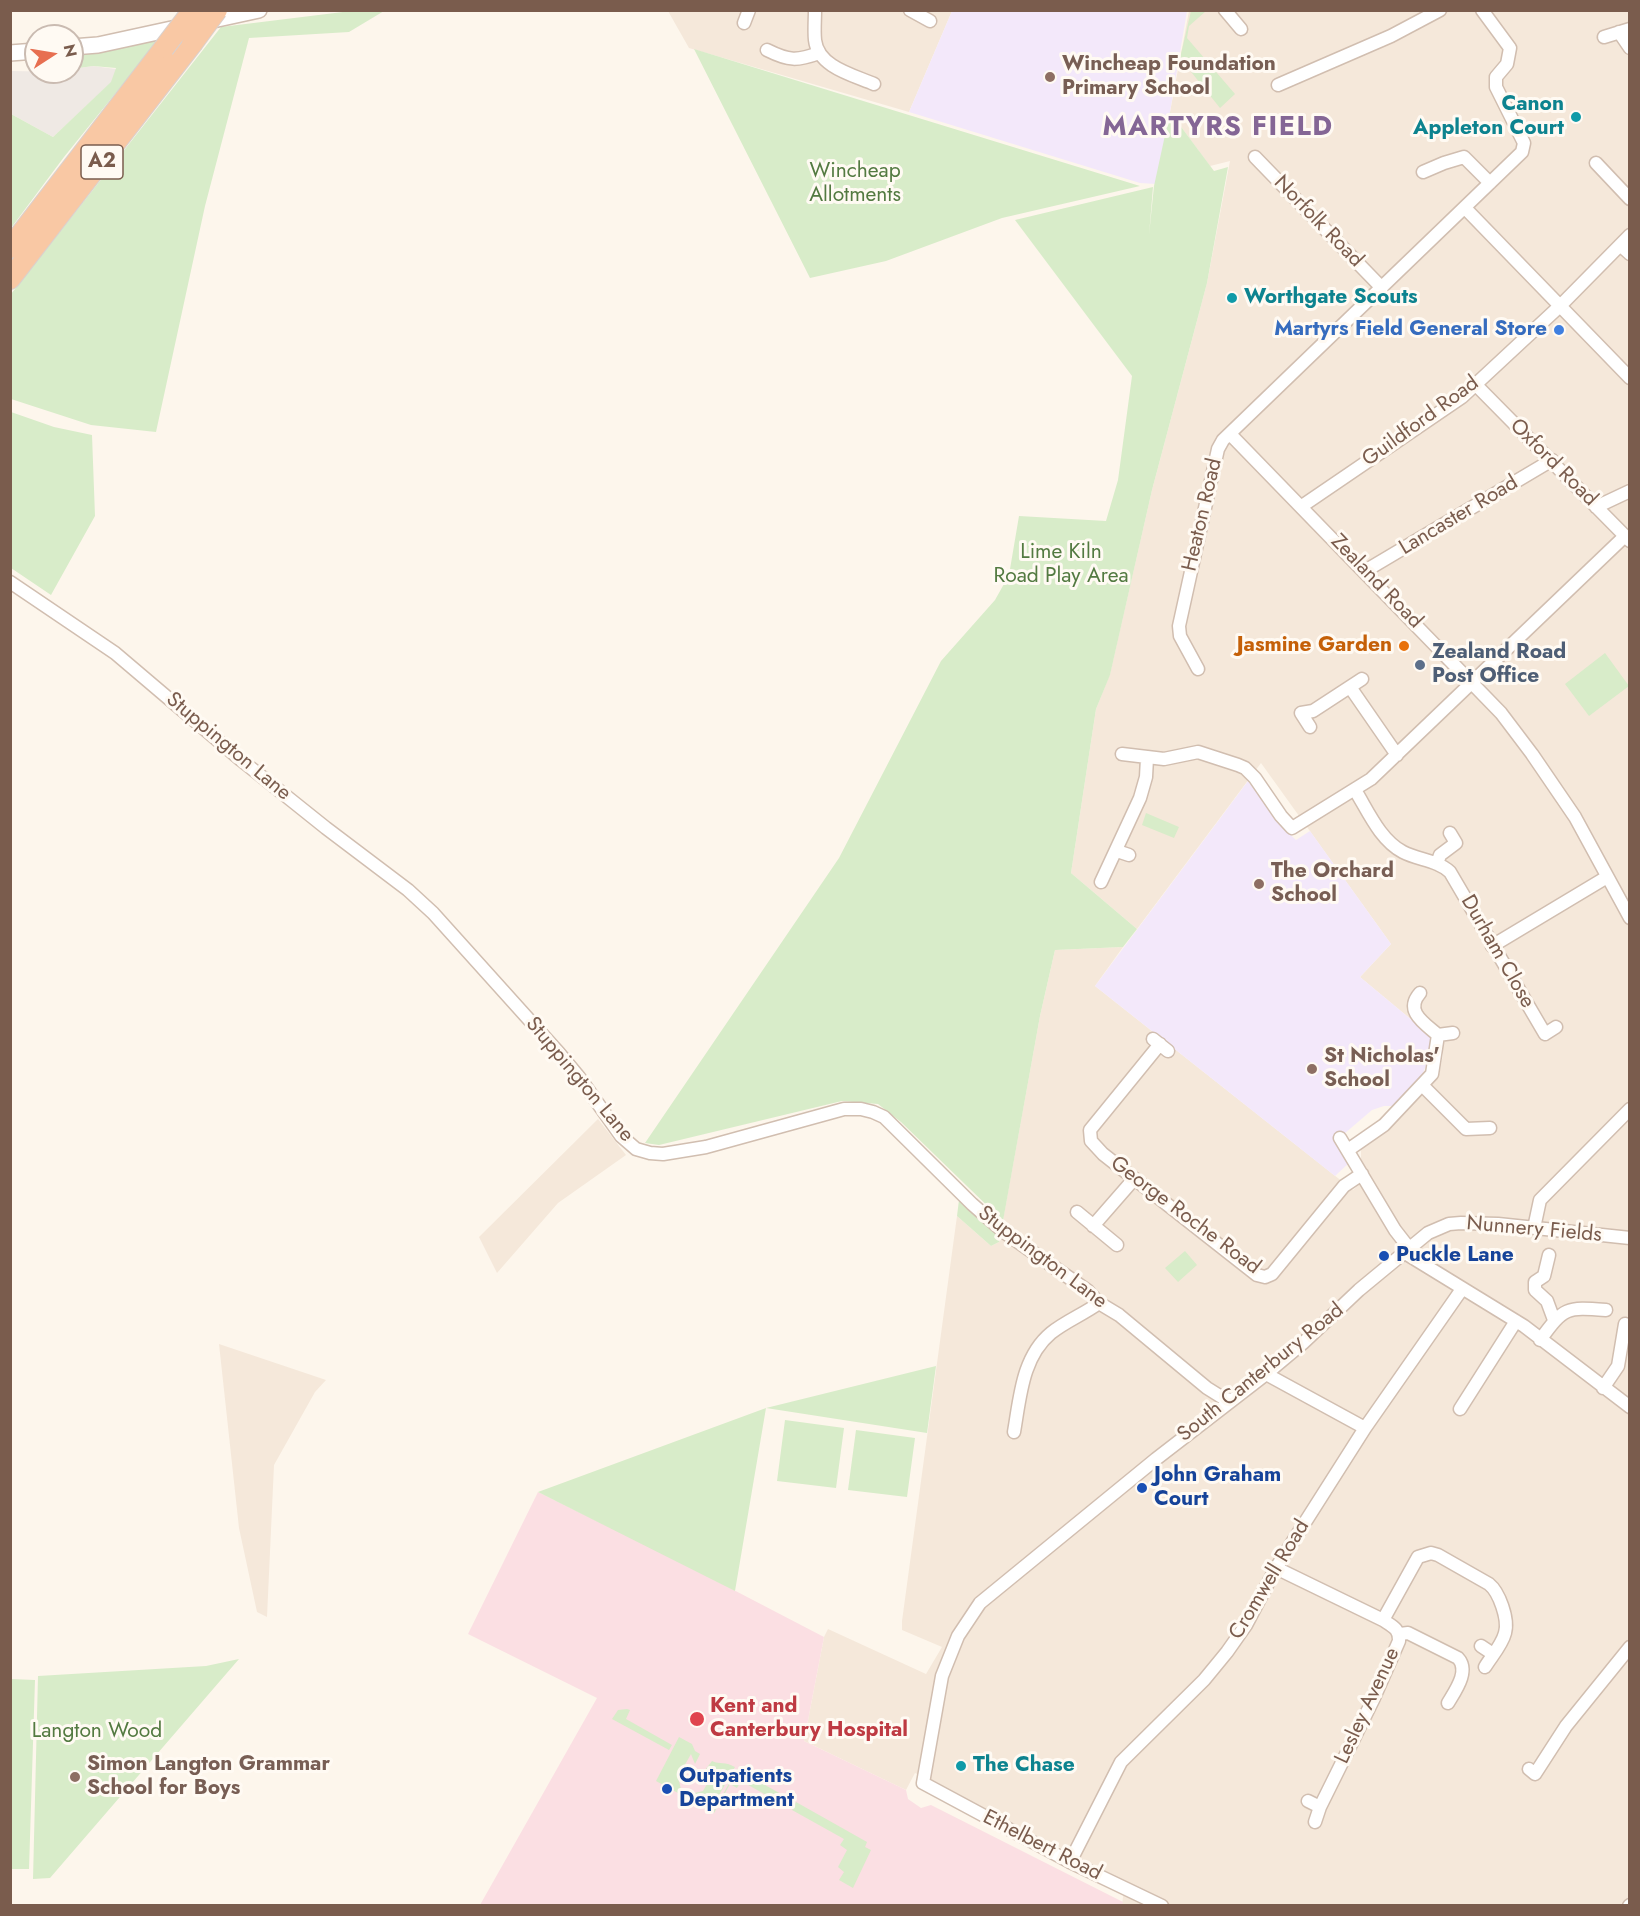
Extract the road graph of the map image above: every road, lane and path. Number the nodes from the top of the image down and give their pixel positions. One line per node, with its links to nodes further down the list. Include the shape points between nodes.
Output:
1 (193, 10): 27 (highway, A2, bridge)
2 (217, 10): 29 (highway, A2, bridge)
3 (259, 10): 13 (street)
4 (815, 10): 16 (street)
5 (910, 10): 9 (street)
6 (1225, 10): 10 (street)
7 (1440, 10): 18 (street, via 1391,36)
8 (1482, 10): 22 (street, Heaton Road, via 1510,48 1507,64 1496,77 1496,87 1524,143 1519,156)
9 (930, 21)
10 (1240, 29)
11 (1624, 31): 12 (street); 14 (street)
12 (1604, 37)
13 (84, 46)
14 (1629, 48)
15 (768, 50): 16 (street, via 791,60)
16 (819, 53): 17 (street, via 835,67)
17 (874, 84)
18 (1278, 85)
19 (1254, 157): 30 (street, Norfolk Road)
20 (1596, 163): 23 (street)
21 (1423, 172): 22 (street, via 1464,157)
22 (1490, 183): 24 (street, Heaton Road)
23 (1629, 199)
24 (1465, 208): 30 (street, Heaton Road); 31 (street)
25 (1629, 235): 26 (street, Guildford Road)
26 (1620, 245): 28 (street); 31 (street, Guildford Road)
27 (10, 248)
28 (1629, 254)
29 (10, 279)
30 (1382, 288): 34 (street, Heaton Road)
31 (1561, 305): 32 (street); 33 (street, Guildford Road)
32 (1629, 378)
33 (1476, 385): 35 (street, Oxford Road); 37 (street, Guildford Road)
34 (1230, 434): 37 (street, Zealand Road); 42 (street, Heaton Road, via 1218,449 1179,626 1180,636)
35 (1552, 460): 38 (street, Oxford Road); 40 (street, Lancaster Road)
36 (1629, 491): 38 (street)
37 (1302, 506): 40 (street, Zealand Road)
38 (1596, 507): 39 (street, Oxford Road)
39 (1627, 539): 44 (street)
40 (1365, 571): 44 (street, Zealand Road)
41 (10, 582): 79 (street, Stuppington Lane, via 115,653 241,760 408,890 559,1053 621,1136 636,1149 663,1154 706,1147 844,1109 873,1112 898,1129 998,1226)
42 (1198, 669)
43 (1362, 679): 45 (street)
44 (1473, 682): 48 (street); 55 (street, Zealand Road, via 1501,713 1554,786)
45 (1350, 687): 46 (street, via 1313,711 1301,714); 48 (street)
46 (1310, 727)
47 (1122, 754): 49 (street)
48 (1397, 755): 50 (street)
49 (1147, 758): 50 (street, via 1198,752 1245,768 1292,828); 52 (street, via 1140,798)
50 (1355, 790): 54 (street, Durham Close, via 1395,847)
51 (1450, 833): 54 (street, via 1456,843 1440,855)
52 (1117, 850): 53 (street); 56 (street)
53 (1129, 855)
54 (1437, 864): 58 (street, Durham Close, via 1450,872)
55 (1607, 877): 57 (street, Zealand Road); 58 (street)
56 (1101, 882)
57 (1629, 918)
58 (1492, 946): 60 (street, Durham Close, via 1545,1034)
59 (1419, 993): 62 (street, via 1413,1007 1415,1014)
60 (1556, 1027)
61 (1453, 1033): 62 (street)
62 (1437, 1035): 64 (street, via 1432,1074)
63 (1160, 1045): 70 (street, George Roche Road, via 1090,1130 1095,1148)
64 (1422, 1085): 66 (street, via 1466,1129); 68 (street, via 1384,1125)
65 (1629, 1109): 73 (street, via 1540,1200)
66 (1490, 1128)
67 (1340, 1138): 68 (street)
68 (1348, 1150): 69 (street)
69 (1362, 1174): 70 (street, George Roche Road, via 1344,1186 1272,1274 1265,1276 1257,1275); 76 (street)
70 (1134, 1179): 72 (street)
71 (1077, 1212): 72 (street)
72 (1093, 1226): 75 (street)
73 (1534, 1228): 74 (street, Nunnery Fields); 76 (street, Nunnery Fields, via 1449,1224 1428,1233)
74 (1629, 1238)
75 (1116, 1245)
76 (1407, 1250): 78 (street); 85 (street, South Canterbury Road)
77 (1549, 1255): 81 (street, via 1544,1276 1534,1282 1534,1290 1547,1301)
78 (1462, 1289): 82 (street); 91 (street, Cromwell Road)
79 (1099, 1303): 87 (street, Stuppington Lane, via 1208,1388); 90 (street, via 1057,1329 1040,1345 1028,1367)
80 (1606, 1310): 81 (street, via 1574,1308)
81 (1554, 1320): 84 (street)
82 (1516, 1322): 84 (street); 89 (street)
83 (1625, 1324): 86 (street, via 1618,1366)
84 (1540, 1340): 86 (street)
85 (1266, 1374): 87 (street, South Canterbury Road); 91 (street)
86 (1603, 1388): 88 (street)
87 (1231, 1400): 101 (street, South Canterbury Road, via 980,1603 958,1636 942,1676)
88 (1629, 1407)
89 (1460, 1409)
90 (1012, 1424)
91 (1365, 1428): 92 (street, Cromwell Road)
92 (1276, 1568): 93 (street, Lesley Avenue); 105 (street, Cromwell Road, via 1227,1652 1121,1762)
93 (1383, 1620): 94 (street, Lesley Avenue); 97 (street, via 1418,1557 1438,1555 1495,1589 1500,1597 1506,1627)
94 (1400, 1635): 99 (street, via 1408,1633 1462,1662 1459,1684); 103 (street, Lesley Avenue)
95 (1481, 1646): 97 (street)
96 (1629, 1647): 100 (street, via 1563,1724 1535,1774)
97 (1493, 1654): 98 (street)
98 (1485, 1667)
99 (1448, 1703)
100 (1529, 1769)
101 (923, 1783): 105 (street, Ethelbert Road)
102 (1308, 1801): 103 (street)
103 (1320, 1807): 104 (street, Lesley Avenue)
104 (1315, 1822)
105 (1070, 1862): 106 (street, Ethelbert Road)
106 (1162, 1905)

